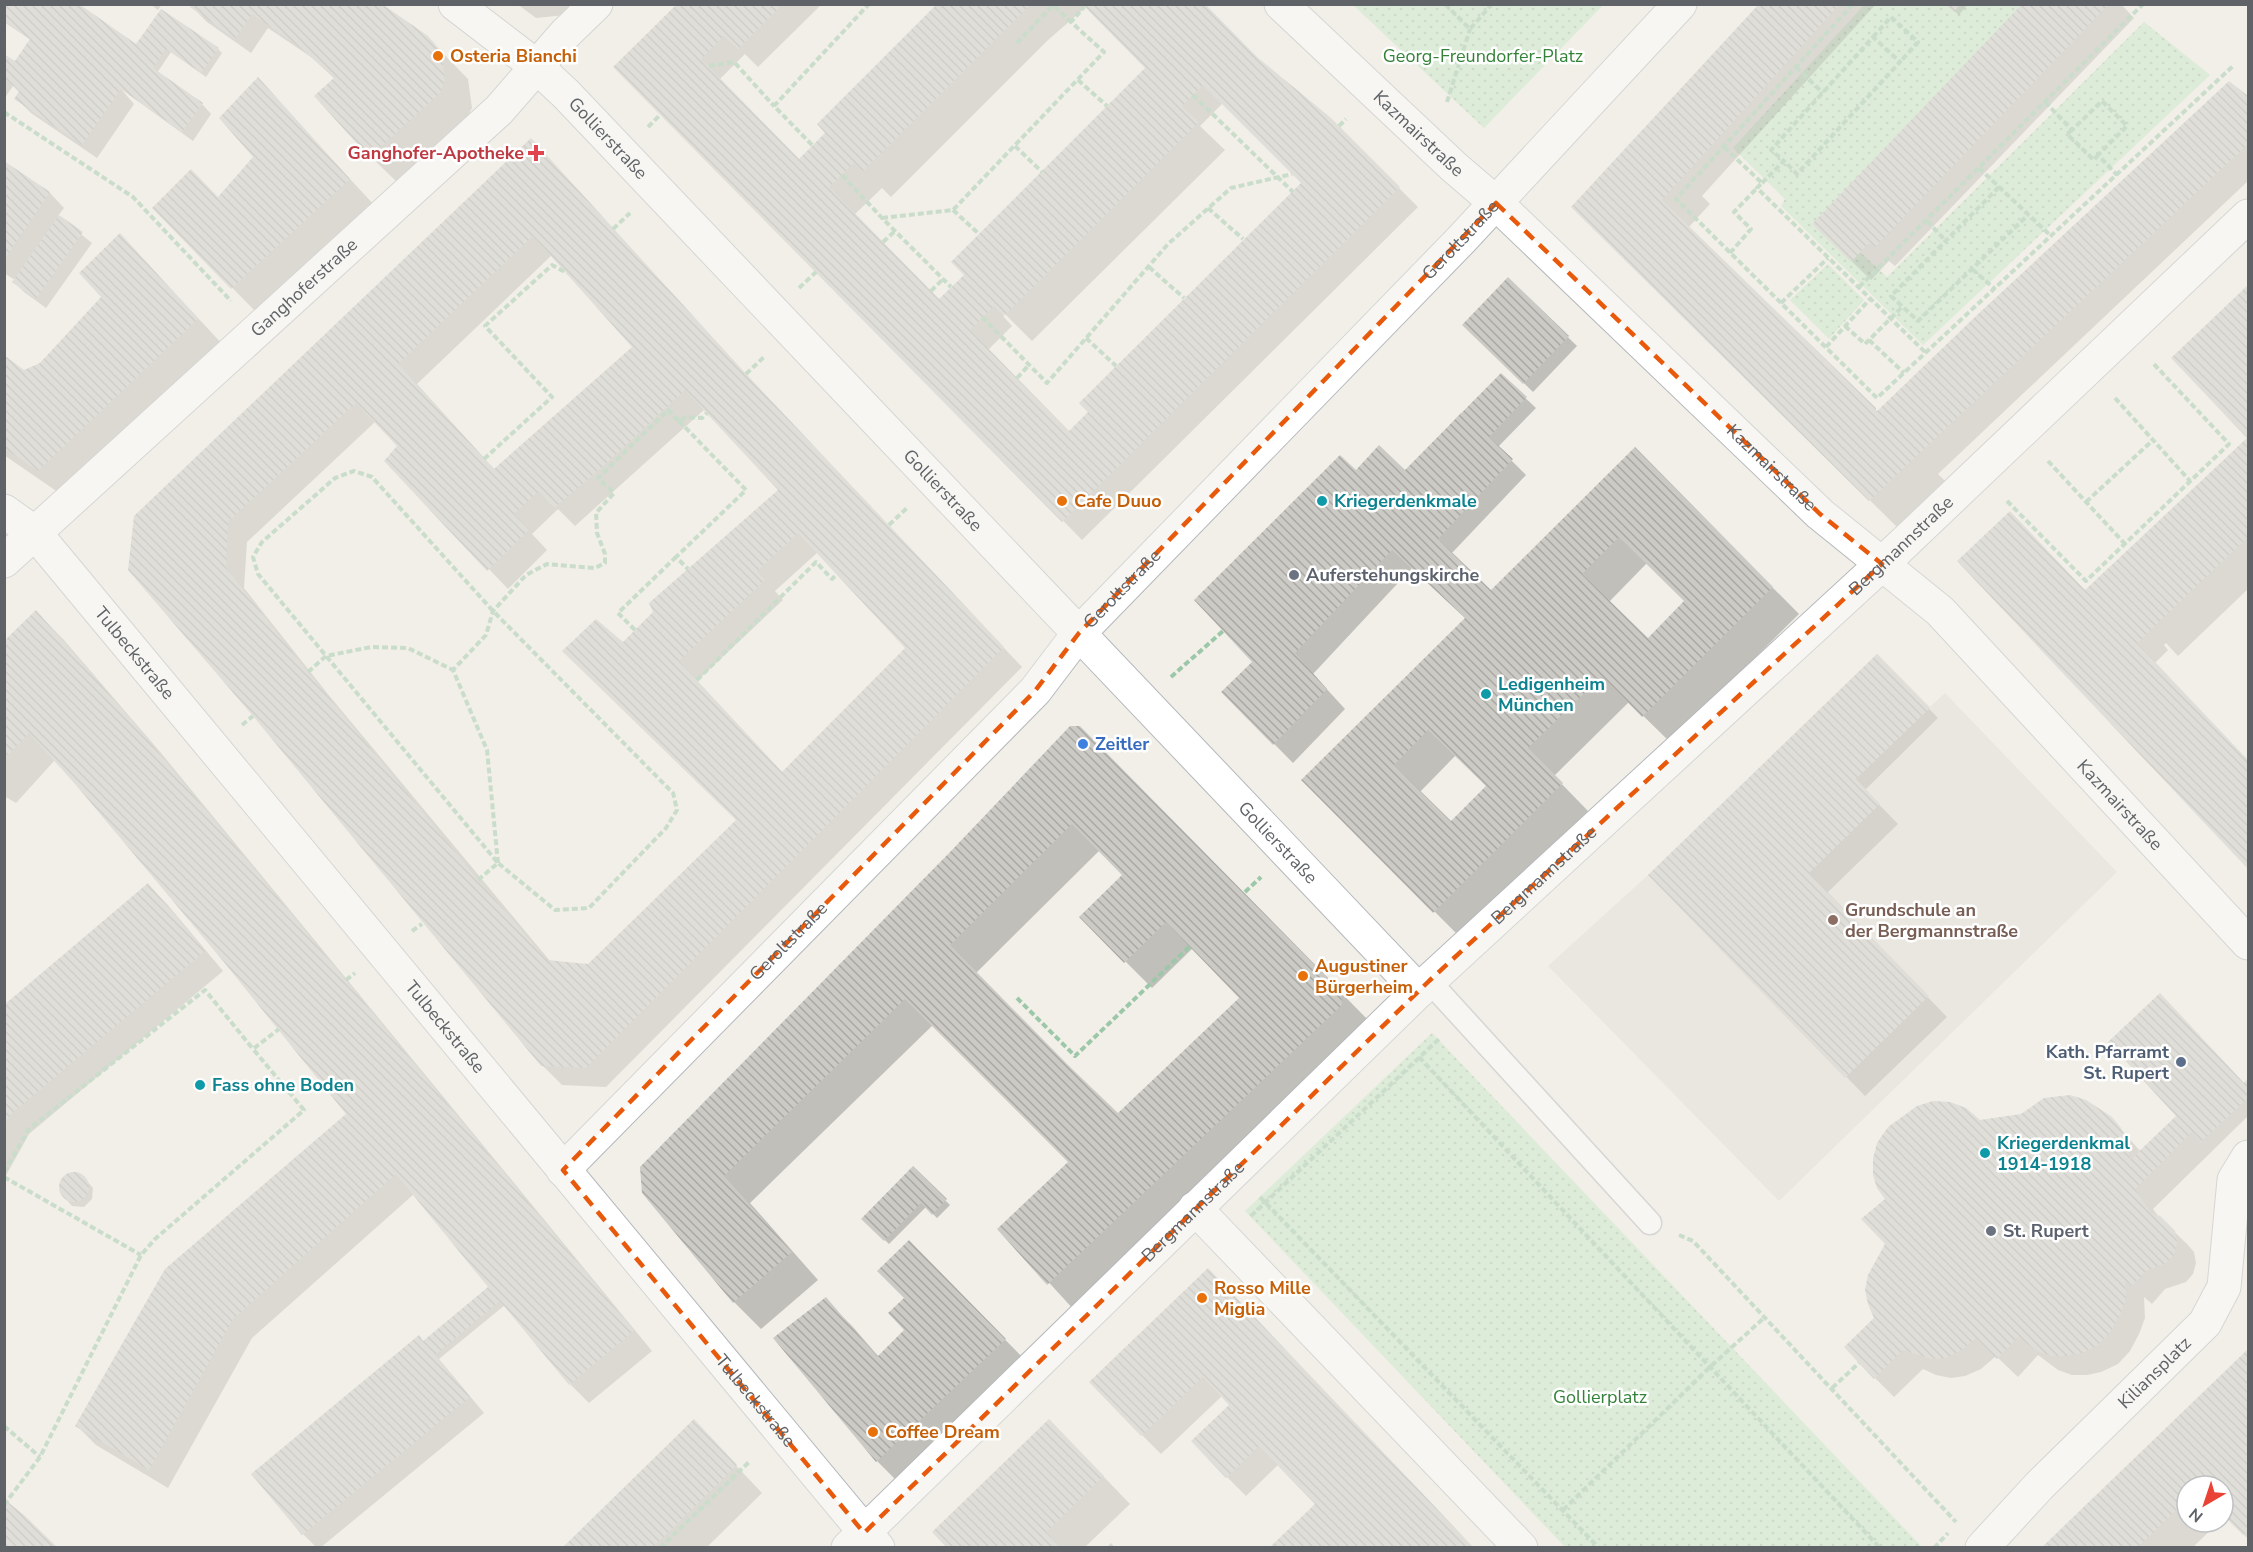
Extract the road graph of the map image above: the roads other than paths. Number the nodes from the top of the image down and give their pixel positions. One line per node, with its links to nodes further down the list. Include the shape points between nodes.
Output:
1 (454, 4): 5 (street, Gollierstraße)
2 (596, 4): 5 (street, Ganghoferstraße)
3 (1281, 4): 6 (street, Kazmairstraße)
4 (1680, 4): 6 (street, Geroltstraße)
5 (536, 66): 9 (street, Ganghoferstraße, via 499,110); 12 (street, Gollierstraße)
6 (1496, 203): 11 (street, Kazmairstraße, via 1820,514); 12 (street, Geroltstraße)
7 (2248, 216): 11 (street, Bergmannstraße)
8 (4, 511): 9 (street, Tulbeckstraße)
9 (34, 533): 10 (street, Ganghoferstraße); 16 (street, Tulbeckstraße)
10 (4, 561)
11 (1882, 564): 13 (street, Kazmairstraße, via 1940,611); 14 (street, Bergmannstraße)
12 (1079, 633): 14 (street, Gollierstraße); 16 (street, Geroltstraße, via 1035,691)
13 (2248, 943)
14 (1424, 986): 17 (street, Bergmannstraße); 18 (lane, via 1462,1017)
15 (2248, 1157): 20 (street, Kiliansplatz, via 2234,1180 2224,1287 2205,1323)
16 (563, 1170): 19 (street, Tulbeckstraße)
17 (1195, 1208): 19 (street, Bergmannstraße); 21 (street)
18 (1650, 1223)
19 (864, 1543)
20 (1983, 1547)
21 (1521, 1548)

